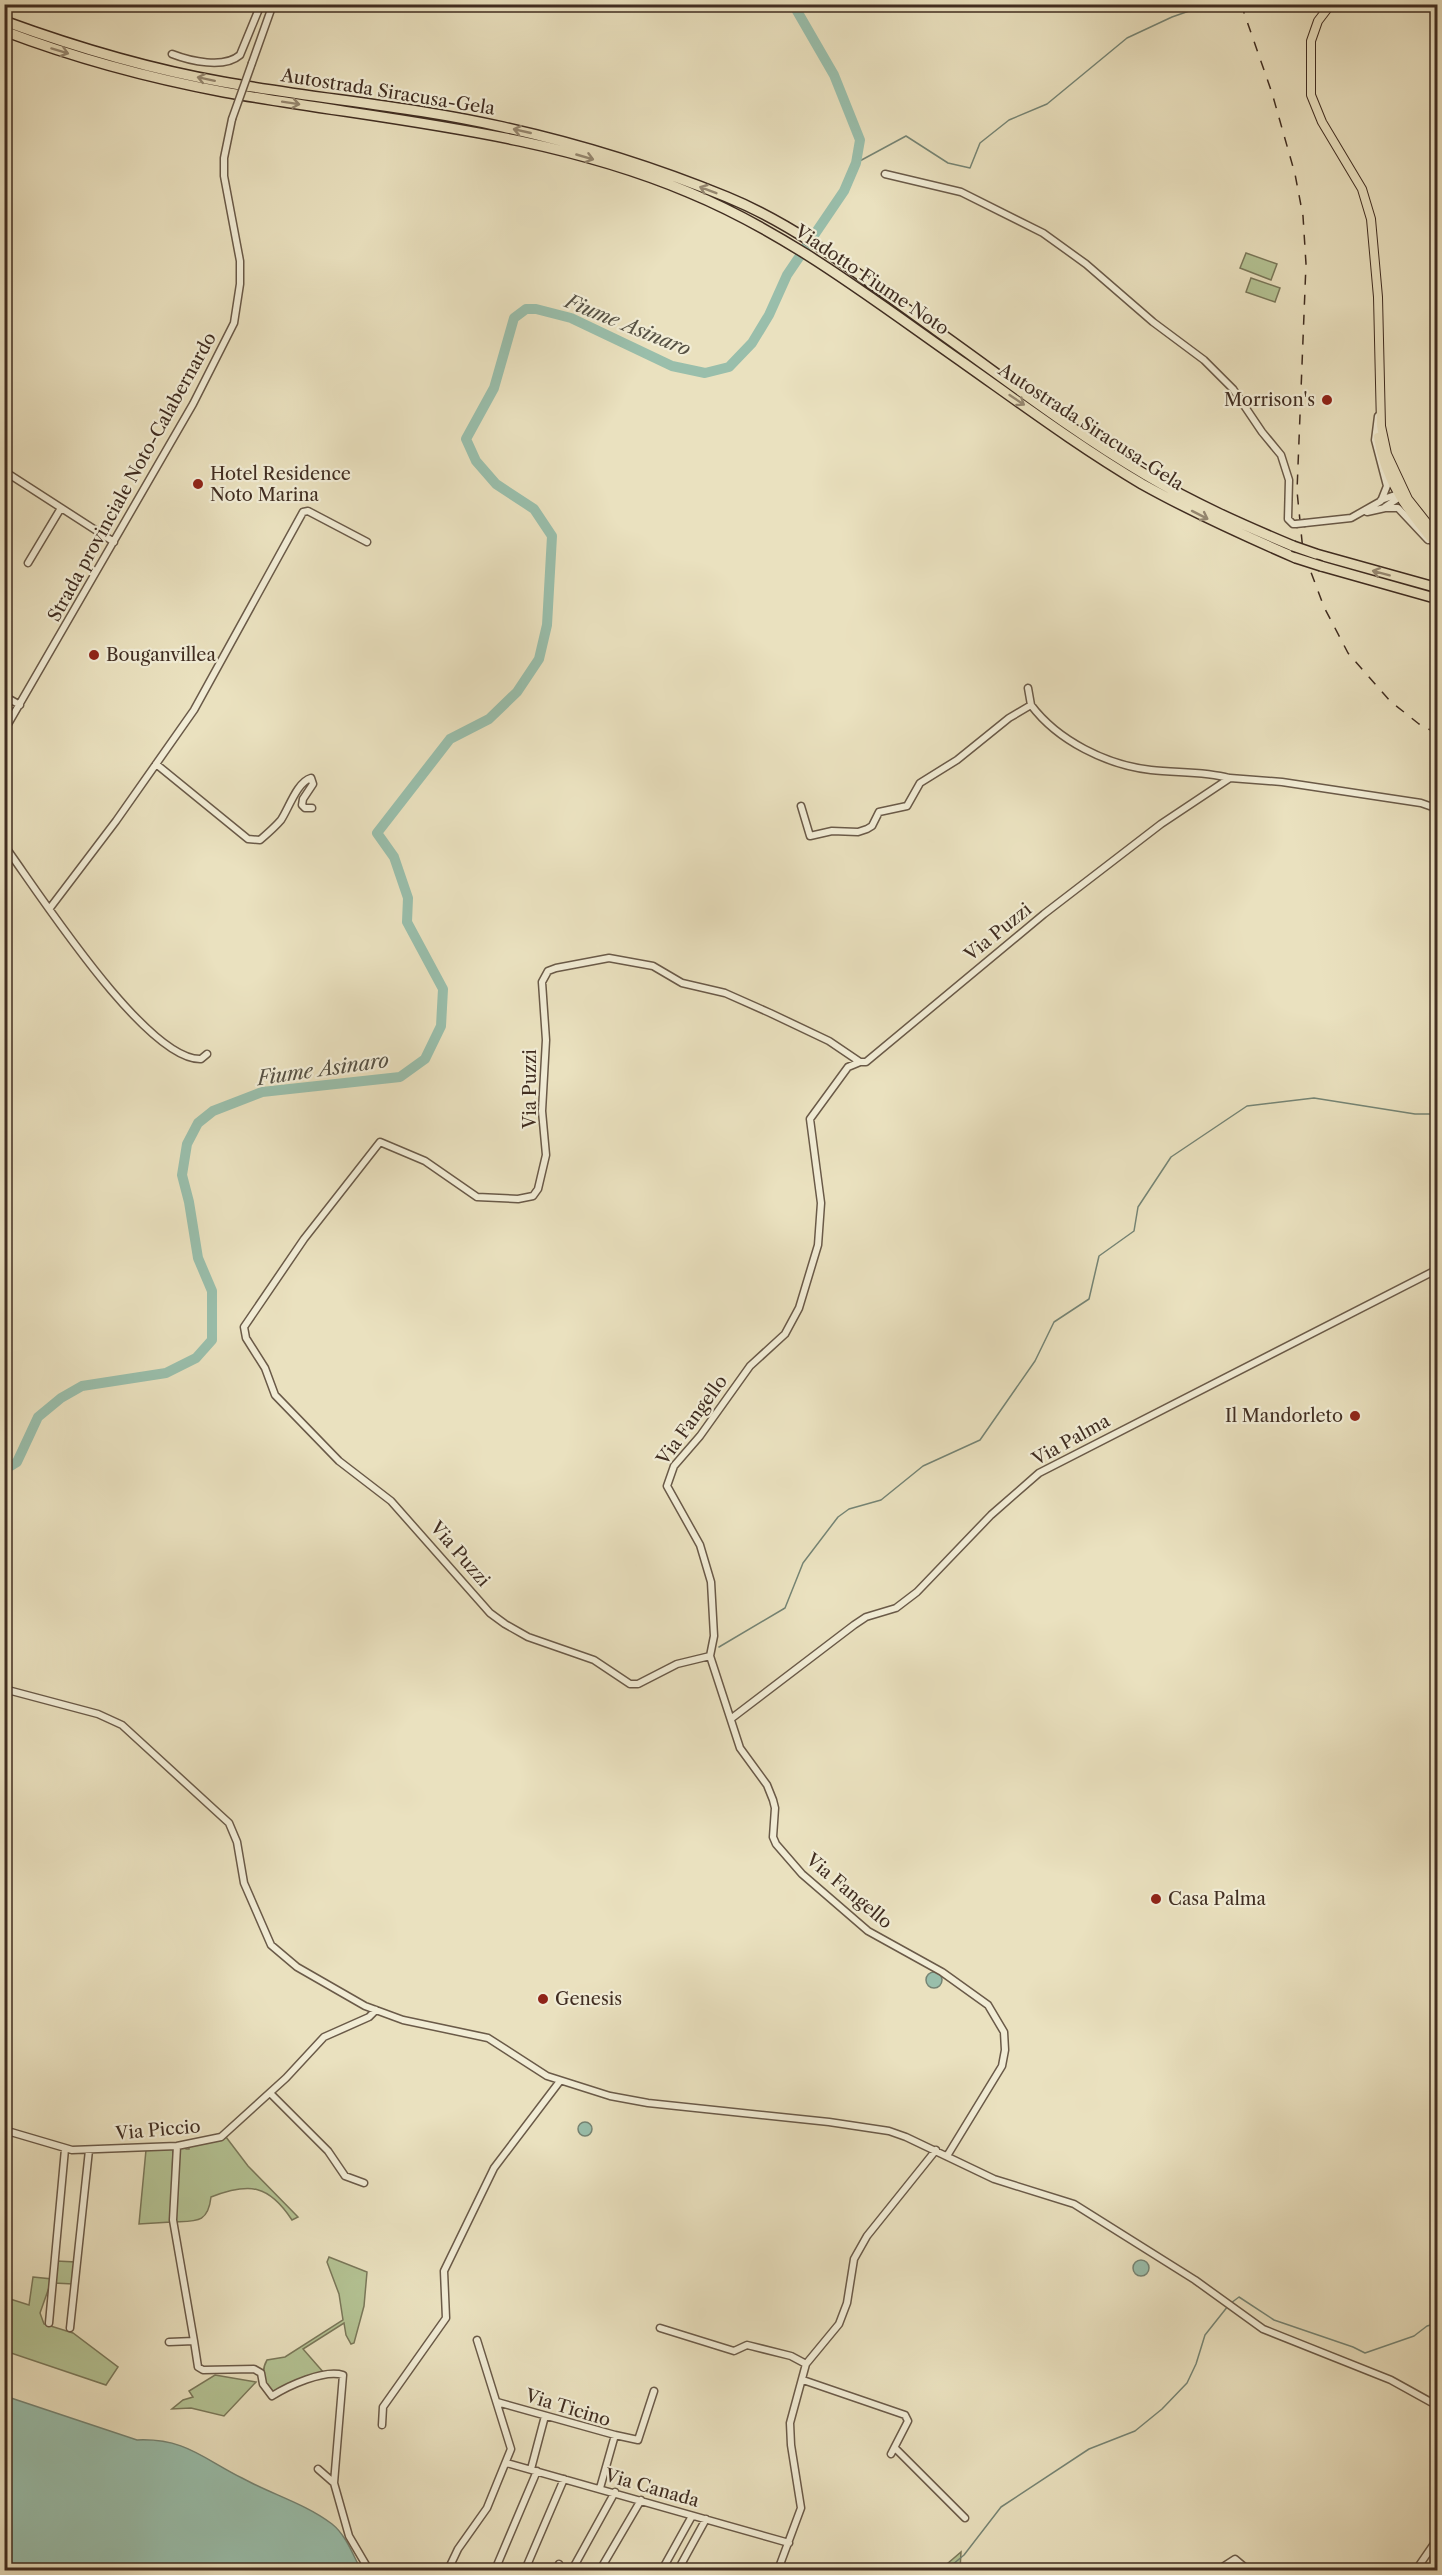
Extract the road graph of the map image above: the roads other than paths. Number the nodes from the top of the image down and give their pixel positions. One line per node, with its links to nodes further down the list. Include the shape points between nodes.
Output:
1 (261, 4): 6 (street, via 235,59 213,63)
2 (273, 4): 22 (street, Strada provinciale Noto-Calabernardo, bridge, via 232,119 224,158 240,261 234,323)
3 (1331, 4): 12 (main road, via 1318,21 1311,41 1311,94 1322,122 1362,189 1371,219)
4 (4, 21): 8 (highway, Autostrada Siracusa-Gela, one-way to 4, via 641,164 573,143 500,126 177,73 88,50)
5 (4, 31): 9 (highway, Autostrada Siracusa-Gela, one-way to 9, via 94,61 175,82 505,137 580,155 685,190)
6 (172, 54)
7 (885, 174): 20 (street, bridge, via 961,192 1043,232 1204,360 1233,389 1281,455 1289,480 1288,519 1293,524 1342,520)
8 (762, 213): 10 (highway, Viadotto Fiume Noto, via 828,254)
9 (755, 222): 11 (highway, Viadotto Fiume Noto, via 823,263)
10 (975, 358): 26 (highway, Autostrada Siracusa-Gela, one-way to 10, bridge, via 1316,554 1203,507 1084,436)
11 (969, 367): 27 (highway, Autostrada Siracusa-Gela, one-way to 27, bridge, via 1140,482 1198,515 1296,558)
12 (1380, 390): 13 (main road); 14 (main road)
13 (1378, 416): 16 (main road, via 1381,454); 17 (street, via 1375,440 1387,486)
14 (1387, 454): 16 (street); 21 (main road, via 1408,499)
15 (4, 471): 18 (street)
16 (1399, 495): 17 (street); 19 (street); 21 (street); 24 (main road)
17 (1381, 501): 20 (street)
18 (61, 508): 22 (street); 25 (street)
19 (1385, 508): 20 (street); 24 (street, via 1402,510)
20 (1363, 513)
21 (1437, 536)
22 (114, 542): 30 (street, Strada provinciale Noto-Calabernardo)
23 (367, 542): 33 (street, via 308,511 303,512 194,710)
24 (1437, 547)
25 (28, 563)
26 (1437, 588)
27 (1437, 598)
28 (1028, 688): 31 (street)
29 (4, 696): 30 (street)
30 (20, 705): 32 (street, Strada provinciale Noto-Calabernardo)
31 (1031, 705): 34 (street, via 1059,734 1118,763); 35 (street, via 920,783 907,806 879,812 867,829 810,836)
32 (4, 731)
33 (156, 764): 36 (street, via 249,839 260,840 267,834 281,820 303,783 311,778 314,784 302,805); 39 (street)
34 (1230, 778): 37 (street, via 1421,802); 41 (street, Via Puzzi, via 1161,824 1035,921 872,1058)
35 (801, 806)
36 (312, 808)
37 (1437, 809)
38 (4, 845): 39 (street)
39 (50, 908): 40 (street, via 106,985 139,1021 184,1056 201,1059)
40 (207, 1054)
41 (860, 1062): 43 (street, Via Fangello, via 848,1068 810,1119 821,1203 818,1245 799,1308 785,1334 750,1366 667,1480 669,1493 696,1534 711,1582 714,1636); 43 (street, Via Puzzi, via 829,1041 770,1013 725,993 682,983 653,966 609,958 548,971 541,993 546,1040 542,1111 546,1155 537,1192 518,1199 477,1197 425,1161 380,1142 304,1239 244,1327 275,1395 339,1461 392,1501 490,1613 505,1624 528,1637 594,1660 630,1684 638,1684 677,1664)
42 (1437, 1269): 45 (street, Via Palma, via 1045,1469 991,1515 917,1592 896,1608 854,1624)
43 (710, 1656): 45 (street, Via Fangello)
44 (4, 1689): 46 (street, via 98,1714 122,1725 229,1823 252,1906 275,1950 297,1967)
45 (732, 1718): 54 (street, Via Fangello, via 740,1748 771,1793 775,1808 773,1837 790,1861 868,1931 951,1978 988,2005 1001,2022 1005,2040 1002,2066)
46 (376, 2010): 47 (street, via 403,2020 488,2038); 48 (street, Via Piccio, via 324,2037)
47 (560, 2081): 53 (street, via 648,2103 889,2131); 68 (street, via 494,2168 444,2271 446,2318 383,2407)
48 (270, 2093): 50 (street, Via Piccio, via 221,2137); 55 (street, via 328,2151 345,2176)
49 (4, 2130): 51 (street, Via Piccio)
50 (177, 2146): 52 (street, Via Piccio); 60 (street, via 173,2220)
51 (65, 2149): 52 (street, Via Piccio); 56 (street)
52 (89, 2150): 57 (street)
53 (936, 2150): 54 (street); 62 (street, via 867,2236 854,2259 847,2303 838,2324)
54 (947, 2156): 66 (street, via 994,2179 1074,2204 1138,2242 1263,2329 1391,2380)
55 (364, 2183)
56 (49, 2323)
57 (70, 2328)
58 (660, 2328): 62 (street, via 734,2351 747,2345 791,2356)
59 (477, 2340): 65 (street)
60 (194, 2341): 61 (street); 74 (street, via 198,2367 254,2369 261,2373 272,2396 306,2380 343,2374)
61 (169, 2342)
62 (806, 2364): 63 (street)
63 (803, 2380): 79 (street, via 905,2415 908,2421 894,2451); 82 (street, via 790,2418 801,2508)
64 (654, 2391): 69 (street, via 638,2440)
65 (497, 2402): 67 (street, Via Ticino); 70 (street, via 511,2446)
66 (1437, 2406)
67 (545, 2416): 69 (street, Via Ticino); 72 (street)
68 (382, 2425)
69 (615, 2435): 75 (street, Via Ticino)
70 (507, 2463): 72 (street, Via Canada); 85 (street, via 486,2508)
71 (318, 2469): 74 (street)
72 (534, 2470): 73 (street, Via Canada); 83 (street)
73 (564, 2479): 75 (street, Via Canada); 86 (street)
74 (334, 2483): 84 (street, via 349,2536)
75 (600, 2488): 76 (street, Via Canada)
76 (615, 2492): 77 (street, Via Canada); 87 (street)
77 (641, 2500): 78 (street, Via Canada); 88 (street)
78 (692, 2516): 80 (street, Via Canada); 89 (street)
79 (964, 2518)
80 (706, 2519): 82 (street, Via Canada); 90 (street)
81 (1437, 2538): 94 (street)
82 (789, 2543): 91 (street)
83 (495, 2570)
84 (369, 2571)
85 (448, 2571)
86 (525, 2571)
87 (572, 2571)
88 (600, 2571)
89 (662, 2571)
90 (678, 2571)
91 (778, 2571)
92 (1218, 2571): 93 (street, via 1234,2559)
93 (1248, 2571)
94 (1416, 2571)

